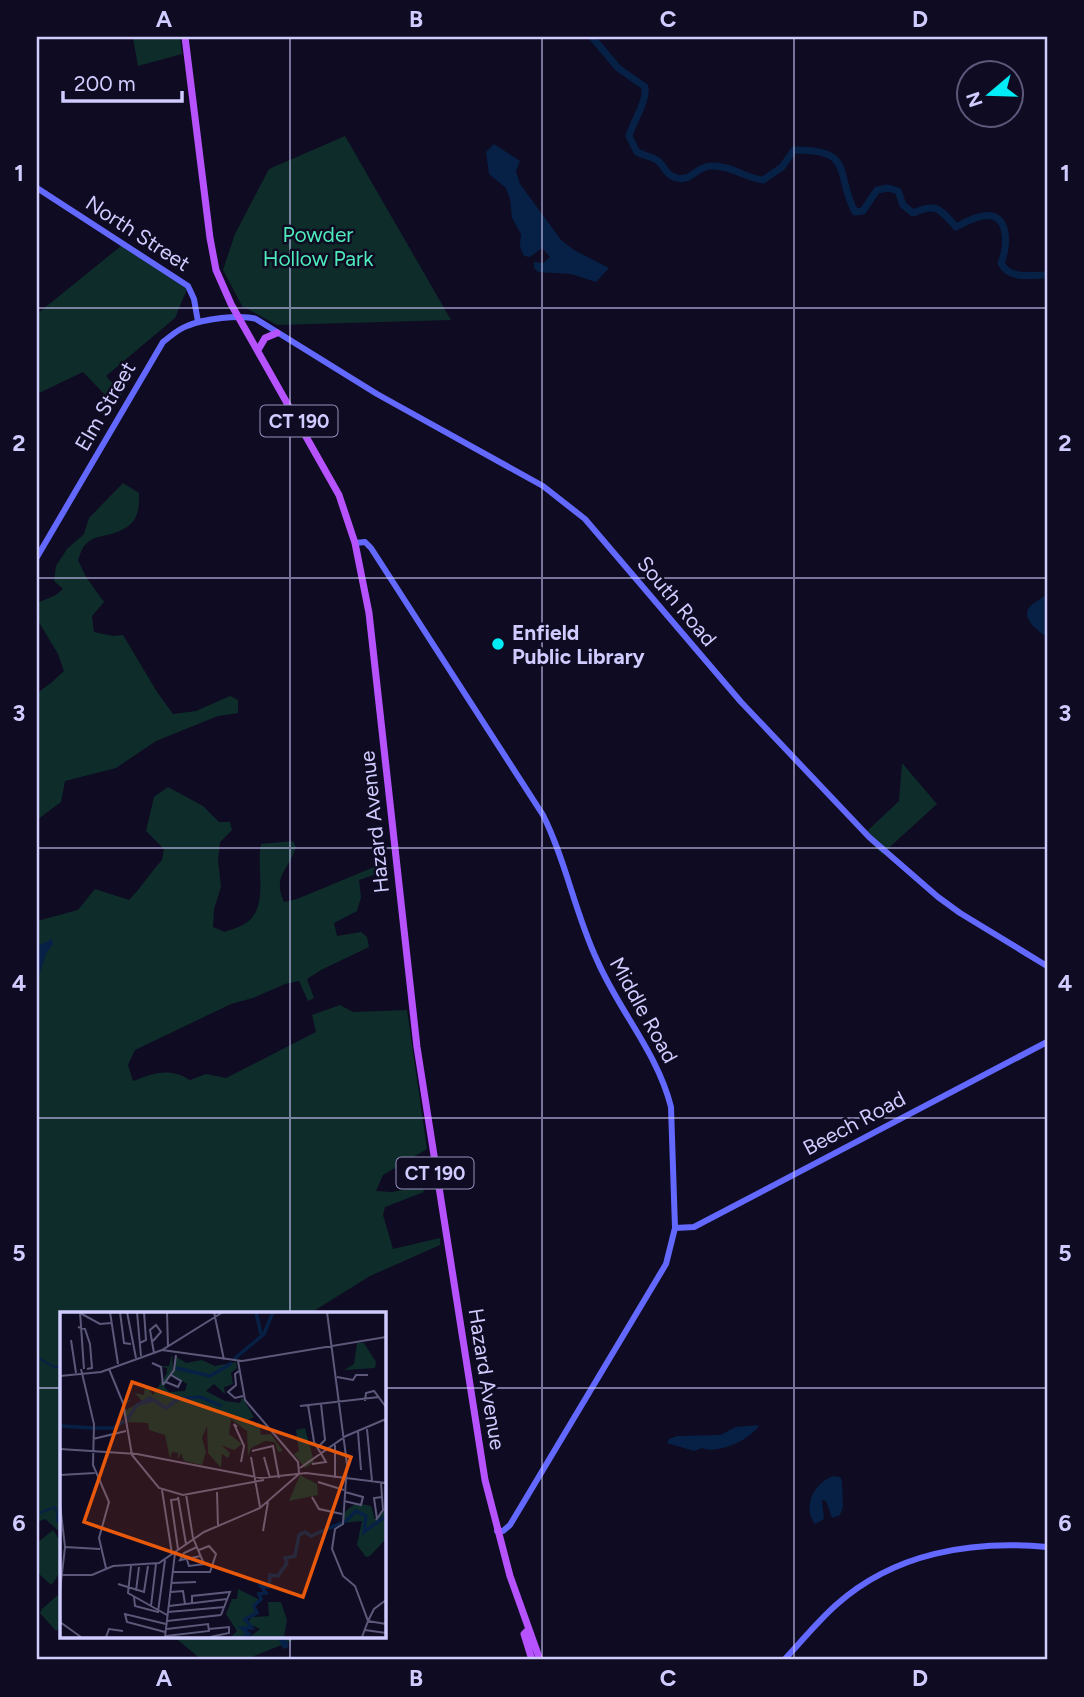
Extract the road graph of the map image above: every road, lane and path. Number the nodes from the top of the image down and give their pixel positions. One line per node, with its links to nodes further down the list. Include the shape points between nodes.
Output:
1 (186, 37): 3 (main road, Hazard Avenue / CT 190, via 213,256)
2 (37, 188): 4 (street, North Street, via 188,286)
3 (239, 317): 4 (street, Elm Street); 5 (street, South Road, via 256,319); 6 (main road, Hazard Avenue / CT 190)
4 (198, 322): 8 (street, Elm Street, via 174,333 156,351)
5 (277, 333): 6 (main road, via 265,338); 9 (street, South Road, via 543,486 576,512 741,702 869,837 949,905)
6 (258, 350): 7 (main road, Hazard Avenue / CT 190, via 339,495)
7 (355, 543): 11 (street, Middle Road, via 365,542 370,548 551,831 596,959 667,1090); 12 (main road, Hazard Avenue / CT 190, via 369,613 423,1094)
8 (37, 557)
9 (1047, 966)
10 (1047, 1042): 11 (street, Beech Road, via 694,1227)
11 (675, 1228): 12 (street, Middle Road, via 666,1264 511,1522)
12 (497, 1531): 14 (main road, Hazard Avenue / CT 190)
13 (1047, 1547): 17 (street, via 970,1546 943,1550 889,1569 837,1604)
14 (527, 1630): 15 (main road, Hazard Avenue / CT 190, via 524,1634); 16 (main road, Hazard Avenue / CT 190)
15 (532, 1660)
16 (540, 1660)
17 (784, 1660)

